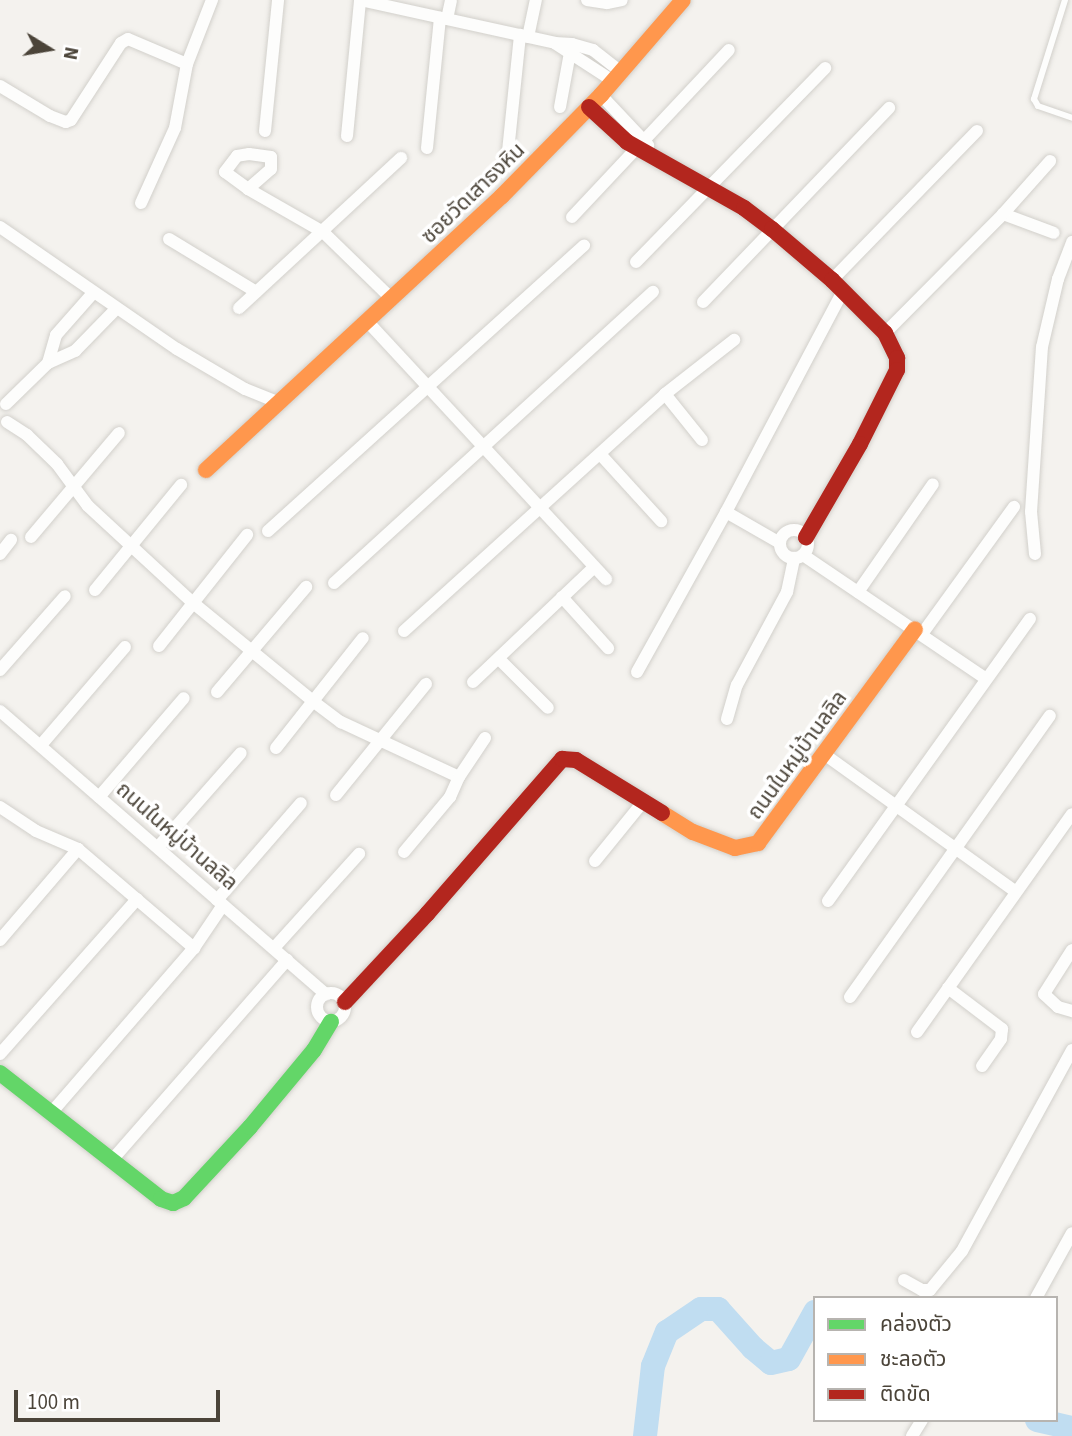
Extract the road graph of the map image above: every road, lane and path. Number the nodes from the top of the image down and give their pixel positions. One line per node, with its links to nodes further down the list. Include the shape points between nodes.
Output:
1 (212, 0): 14 (street)
2 (278, 0): 23 (street)
3 (363, 0): 10 (street); 25 (street)
4 (452, 0): 10 (street)
5 (536, 0): 11 (street)
6 (587, 0): 7 (street)
7 (622, 0)
8 (683, 0): 16 (street, ซอยวัดเสาธงหิน)
9 (1065, 0): 22 (lane, via 1034,99 1038,106)
10 (444, 18): 11 (street); 27 (street)
11 (524, 36): 12 (street); 29 (street)
12 (570, 48): 16 (street, via 593,50); 19 (street)
13 (729, 50): 26 (street)
14 (187, 64): 17 (street, via 128,39 66,122); 33 (street, via 175,128)
15 (825, 68): 32 (street)
16 (617, 76): 18 (street, ซอยวัดเสาธงหิน)
17 (0, 86)
18 (601, 95): 20 (street, ซอยวัดเสาธงหิน); 26 (street)
19 (560, 107)
20 (589, 107): 26 (street); 48 (street, ซอยวัดเสาธงหิน)
21 (890, 108): 37 (street)
22 (1072, 118)
23 (265, 131)
24 (977, 131): 44 (street)
25 (347, 136)
26 (640, 143): 32 (street); 35 (street)
27 (427, 148)
28 (401, 158): 38 (street)
29 (507, 160)
30 (1050, 161): 34 (street)
31 (248, 189): 38 (street)
32 (706, 189): 37 (street); 43 (street)
33 (141, 203)
34 (1003, 214): 39 (street); 53 (street)
35 (572, 217)
36 (0, 227): 47 (street)
37 (772, 229): 44 (street); 49 (street)
38 (323, 232): 45 (street); 48 (street)
39 (1054, 233)
40 (169, 239): 45 (street)
41 (1072, 242): 81 (street, via 1042,346 1031,512)
42 (584, 245): 56 (street)
43 (636, 262)
44 (838, 285): 53 (street); 71 (street)
45 (256, 292): 50 (street)
46 (653, 292): 63 (street)
47 (93, 293): 51 (street); 55 (street, via 56,335)
48 (392, 299): 52 (street, ซอยวัดเสาธงหิน)
49 (703, 302)
50 (239, 308)
51 (116, 309): 55 (street, via 75,351); 59 (street, via 245,389)
52 (368, 321): 56 (street); 59 (street, ซอยวัดเสาธงหิน)
53 (884, 333): 76 (street, via 897,358 897,369)
54 (734, 340): 57 (street)
55 (48, 363): 58 (street)
56 (428, 386): 63 (street); 73 (street)
57 (665, 394): 62 (street); 64 (street)
58 (3, 401): 60 (street)
59 (278, 402): 65 (street, ซอยวัดเสาธงหิน)
60 (4, 425): 67 (street, via 37,445)
61 (119, 433): 67 (street)
62 (702, 440)
63 (483, 447): 70 (street); 85 (street)
64 (600, 454): 70 (street); 72 (street)
65 (206, 470)
66 (933, 484): 88 (street)
67 (75, 485): 75 (street); 79 (street, via 88,506)
68 (181, 485): 79 (street)
69 (1014, 507): 94 (street)
70 (541, 509): 83 (street); 93 (street)
71 (726, 512): 78 (street); 102 (street)
72 (661, 521)
73 (268, 531)
74 (247, 535): 91 (street)
75 (31, 537)
76 (806, 537): 78 (street, via 789,531); 82 (street, via 808,547)
77 (11, 540): 80 (street)
78 (780, 543): 82 (street, via 782,550)
79 (131, 546): 87 (street); 91 (street)
80 (0, 554)
81 (1035, 554)
82 (798, 557): 88 (street); 112 (street, via 787,592 737,685)
83 (594, 567): 84 (street); 90 (street)
84 (606, 579)
85 (334, 583)
86 (306, 587): 99 (street)
87 (95, 590)
88 (858, 592): 94 (street)
89 (65, 596): 101 (street)
90 (562, 597): 98 (street); 100 (street)
91 (192, 602): 96 (street); 99 (street)
92 (1030, 619): 103 (street)
93 (404, 632)
94 (918, 632): 103 (street); 118 (street, ถนนในหมู่บ้านลลิล)
95 (363, 639): 108 (street)
96 (159, 646)
97 (125, 648): 115 (street)
98 (608, 648)
99 (251, 650): 106 (street); 108 (street)
100 (499, 659): 104 (street); 109 (street)
101 (0, 670)
102 (636, 672)
103 (985, 678): 124 (street)
104 (473, 682)
105 (426, 684): 114 (street)
106 (217, 692)
107 (184, 698): 121 (street)
108 (314, 702): 114 (street, via 341,722); 116 (street)
109 (548, 708)
110 (0, 711): 115 (street, ถนนในหมู่บ้านลลิล)
111 (1050, 716): 128 (street)
112 (727, 719)
113 (485, 738): 119 (street)
114 (383, 741): 119 (street); 120 (street)
115 (41, 745): 121 (street, ถนนในหมู่บ้านลลิล)
116 (276, 748)
117 (241, 753): 127 (street)
118 (824, 754): 122 (street, ถนนในหมู่บ้านลลิล, via 770,829 750,847 735,848 693,832); 124 (street)
119 (459, 777): 130 (street, via 450,797)
120 (337, 795)
121 (99, 796): 127 (street, ถนนในหมู่บ้านลลิล)
122 (643, 802): 132 (street); 145 (street, ถนนในหมู่บ้านลลิล, via 576,760 562,759)
123 (301, 803): 136 (street)
124 (897, 805): 128 (street); 135 (street)
125 (2, 814): 129 (street)
126 (1072, 814): 133 (street)
127 (158, 847): 136 (street, ถนนในหมู่บ้านลลิล)
128 (955, 848): 133 (street); 144 (street)
129 (78, 849): 134 (street); 137 (street)
130 (404, 852)
131 (359, 854): 139 (street)
132 (596, 861)
133 (1016, 892): 142 (street)
134 (136, 899): 138 (street); 150 (street)
135 (828, 901)
136 (220, 903): 138 (street); 139 (street, ถนนในหมู่บ้านลลิล)
137 (0, 940)
138 (194, 948): 153 (street)
139 (274, 948): 141 (street, ถนนในหมู่บ้านลลิล)
140 (1072, 950): 146 (street, via 1044,994 1058,1007)
141 (287, 960): 143 (street, ถนนในหมู่บ้านลลิล); 154 (street)
142 (948, 988): 148 (street); 151 (street, via 1002,1028 1001,1039)
143 (326, 994): 145 (street, via 337,994); 147 (street, via 318,1001 318,1012)
144 (850, 997)
145 (345, 1002): 147 (street, via 344,1013)
146 (1072, 1011)
147 (331, 1022): 154 (street, via 294,1075 184,1198 173,1203 161,1199)
148 (917, 1032)
149 (1072, 1050): 156 (street, via 962,1251 930,1290)
150 (0, 1054)
151 (982, 1066)
152 (0, 1073): 153 (street)
153 (51, 1113): 154 (street)
154 (112, 1160)
155 (1072, 1233): 157 (street)
156 (904, 1280)
157 (1037, 1296)

